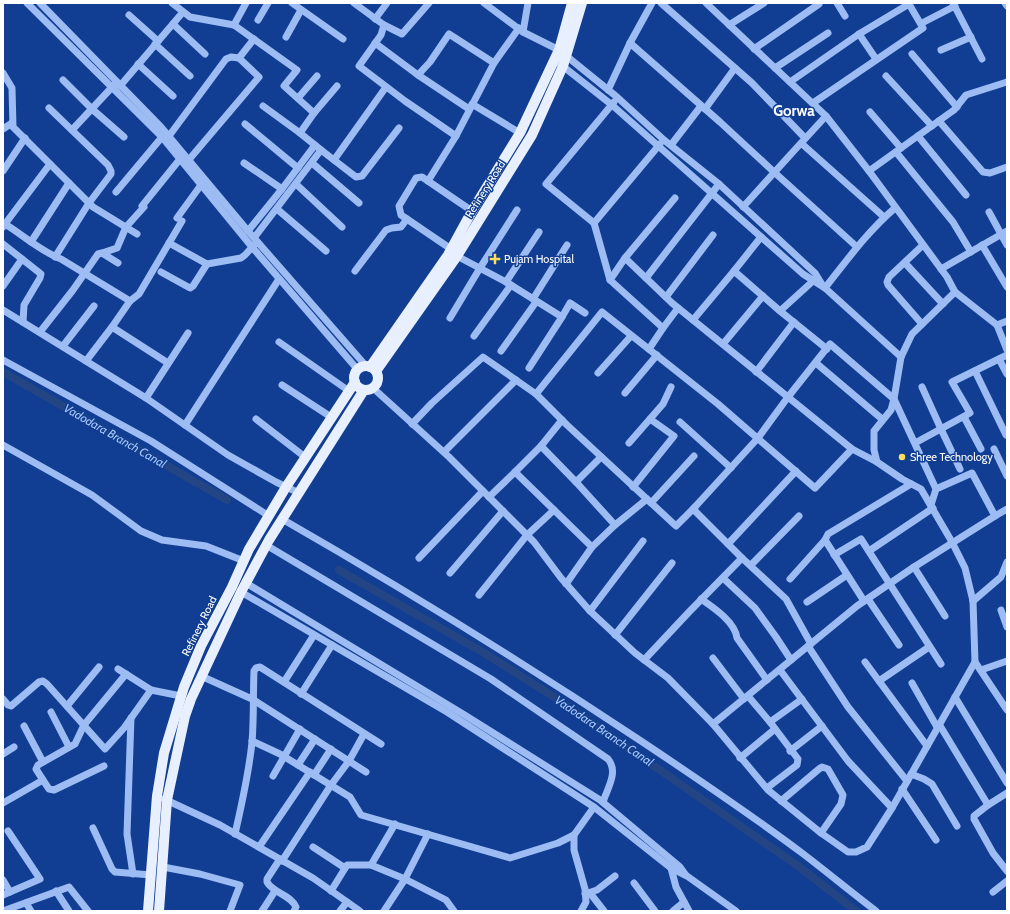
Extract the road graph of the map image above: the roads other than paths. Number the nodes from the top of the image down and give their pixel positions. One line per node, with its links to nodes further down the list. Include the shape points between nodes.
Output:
1 (27, 3): 65 (street)
2 (40, 3): 65 (street)
3 (172, 3): 24 (street)
4 (246, 3): 31 (street)
5 (268, 3): 28 (street)
6 (292, 3): 23 (street)
7 (354, 3): 27 (street)
8 (387, 3): 27 (street)
9 (429, 3): 32 (street, via 402,34)
10 (484, 3): 34 (street)
11 (528, 3): 34 (street)
12 (572, 3): 46 (main road, Refinery Road)
13 (582, 3): 46 (main road, Refinery Road)
14 (652, 3): 43 (street)
15 (661, 3): 55 (street)
16 (706, 3): 33 (street)
17 (764, 3): 33 (street)
18 (836, 3): 26 (street)
19 (1005, 3): 22 (street)
20 (820, 4): 44 (street)
21 (954, 4): 29 (street); 38 (street)
22 (1007, 6)
23 (301, 10): 37 (street); 40 (street)
24 (183, 12): 30 (street); 31 (street, via 190,17)
25 (129, 15): 41 (street)
26 (845, 16)
27 (375, 19): 32 (street)
28 (258, 20)
29 (924, 22)
30 (173, 24): 41 (street); 47 (street)
31 (234, 25): 39 (street)
32 (384, 25): 42 (street)
33 (728, 25): 44 (street)
34 (521, 30): 46 (street); 52 (street)
35 (828, 33): 56 (street)
36 (859, 34): 50 (street); 50 (street, via 909,4 923,28); 63 (street)
37 (286, 37)
38 (971, 37): 45 (street); 51 (street)
39 (254, 39): 49 (street); 71 (street, via 298,70 284,86)
40 (343, 39)
41 (157, 43): 54 (street); 59 (street)
42 (375, 43): 58 (street); 67 (street, via 359,66)
43 (630, 43): 68 (street); 76 (street)
44 (754, 49): 56 (street)
45 (941, 50)
46 (563, 53): 53 (main road, Refinery Road); 68 (street)
47 (205, 54)
48 (912, 54): 77 (street)
49 (240, 58): 92 (street, via 226,59); 104 (street, via 258,77)
50 (876, 59): 72 (street)
51 (982, 59)
52 (494, 63): 58 (street, via 449,34); 75 (street)
53 (559, 63): 73 (street); 91 (main road, Refinery Road); 153 (main road, Refinery Road, via 532,135)
54 (138, 64): 65 (street); 69 (street)
55 (735, 68): 76 (street); 98 (street, via 752,83)
56 (775, 68): 63 (street)
57 (3, 73): 84 (street, via 12,88)
58 (418, 75): 75 (street)
59 (190, 76)
60 (317, 76): 71 (street)
61 (886, 76): 86 (street)
62 (63, 80): 79 (street)
63 (790, 82): 72 (street)
64 (1007, 82): 77 (street, via 966,95)
65 (117, 85): 79 (street); 92 (street)
66 (337, 86): 81 (street)
67 (386, 87): 93 (street); 103 (street)
68 (608, 90): 70 (street)
69 (173, 96)
70 (617, 97): 73 (street); 97 (street)
71 (298, 98): 81 (street)
72 (813, 103): 82 (street)
73 (612, 105): 100 (street); 133 (street, via 546,184)
74 (263, 106): 90 (street)
75 (471, 107): 91 (street); 93 (street)
76 (703, 107): 99 (street); 111 (street)
77 (957, 107): 83 (street)
78 (48, 108): 89 (street)
79 (92, 109): 89 (street); 95 (street)
80 (870, 112): 102 (street)
81 (314, 113): 90 (street)
82 (826, 116): 98 (street); 112 (street)
83 (940, 121): 86 (street); 108 (street, via 983,172 990,173)
84 (12, 123): 88 (street); 96 (street)
85 (245, 124): 109 (street)
86 (932, 126): 94 (street)
87 (399, 128): 103 (street, via 362,176 356,177)
88 (3, 129)
89 (72, 130): 123 (street, via 111,171)
90 (300, 133): 101 (street)
91 (520, 133): 129 (main road, Refinery Road)
92 (166, 136): 104 (street); 119 (street)
93 (456, 136): 113 (street)
94 (918, 136): 102 (street); 121 (street)
95 (124, 137)
96 (24, 138): 107 (street); 110 (street)
97 (664, 140): 99 (street); 100 (street)
98 (803, 140): 111 (street); 131 (street)
99 (670, 145): 116 (street)
100 (658, 147): 120 (street); 133 (street)
101 (318, 148): 103 (street); 106 (street); 109 (street)
102 (899, 150): 112 (street); 154 (street, via 953,222)
103 (334, 160)
104 (185, 161): 117 (street); 135 (street); 137 (street)
105 (244, 163): 118 (street)
106 (312, 163): 115 (street); 124 (street)
107 (50, 164): 114 (street); 134 (street)
108 (1007, 167)
109 (298, 168): 118 (street)
110 (3, 171)
111 (774, 172): 125 (street); 151 (street)
112 (869, 172): 127 (street)
113 (428, 181): 129 (street); 132 (street, via 422,177 416,178 399,206 401,214)
114 (69, 183): 123 (street); 143 (street)
115 (296, 184): 126 (street); 136 (street)
116 (719, 184): 120 (street); 125 (street)
117 (202, 185): 144 (street); 145 (street, via 179,219)
118 (282, 189): 137 (street)
119 (116, 192)
120 (712, 193): 142 (street); 168 (street)
121 (966, 195)
122 (675, 198): 157 (street)
123 (89, 203): 135 (street); 156 (street)
124 (359, 203)
125 (743, 207): 175 (street, via 815,273)
126 (277, 208): 144 (street); 152 (street)
127 (895, 208): 131 (street); 150 (street)
128 (517, 210): 162 (street)
129 (472, 211): 153 (main road, Refinery Road)
130 (989, 212): 139 (street)
131 (884, 217): 151 (street)
132 (407, 219): 153 (street); 164 (street, via 401,227 386,230)
133 (594, 223): 170 (street)
134 (4, 224): 143 (street)
135 (126, 227): 140 (street); 155 (street, via 117,248)
136 (342, 227)
137 (248, 231): 144 (street)
138 (539, 232): 172 (street)
139 (1004, 233): 148 (street); 149 (street)
140 (137, 234)
141 (713, 235): 178 (street)
142 (760, 237): 165 (street); 171 (street)
143 (31, 242): 156 (street)
144 (254, 242): 161 (street, via 241,258); 169 (street); 217 (street)
145 (169, 243): 161 (street); 179 (street, via 139,294)
146 (3, 244): 158 (street)
147 (567, 245): 180 (street)
148 (982, 245): 154 (street); 174 (street)
149 (1007, 245)
150 (923, 246): 160 (street); 163 (street)
151 (857, 247): 175 (street)
152 (326, 251)
153 (453, 252): 162 (street); 217 (main road, Refinery Road)
154 (971, 252): 163 (street)
155 (102, 253): 159 (street); 167 (street, via 98,254)
156 (55, 257): 167 (street)
157 (625, 258): 168 (street); 170 (street)
158 (22, 259): 173 (street); 191 (street, via 41,276 24,305)
159 (118, 263)
160 (905, 263): 181 (street); 193 (street, via 887,282)
161 (207, 264): 166 (street, via 190,288)
162 (480, 268): 172 (street); 188 (street)
163 (941, 269): 176 (street)
164 (355, 271)
165 (734, 271): 177 (street); 189 (street)
166 (161, 272)
167 (84, 273): 179 (street); 197 (street)
168 (646, 278): 178 (street)
169 (279, 279): 217 (street); 241 (street)
170 (610, 280): 196 (street)
171 (813, 280): 175 (street); 185 (street)
172 (508, 284): 180 (street); 199 (street)
173 (3, 286)
174 (1007, 287)
175 (825, 288): 210 (street)
176 (955, 292): 181 (street); 194 (street)
177 (763, 296): 185 (street); 202 (street)
178 (666, 297): 183 (street)
179 (130, 301): 195 (street)
180 (534, 301): 187 (street); 207 (street)
181 (943, 304): 193 (street)
182 (94, 306): 203 (street)
183 (678, 308): 189 (street); 196 (street)
184 (3, 310): 191 (street)
185 (780, 311): 192 (street)
186 (585, 313): 187 (street, via 570,303)
187 (562, 317): 216 (street)
188 (450, 318)
189 (693, 320): 202 (street)
190 (1007, 321): 194 (street)
191 (23, 322): 197 (street)
192 (794, 322): 205 (street); 219 (street)
193 (922, 324): 210 (street, via 912,334)
194 (997, 325): 206 (street)
195 (112, 327): 213 (street); 215 (street)
196 (663, 328): 204 (street)
197 (40, 332): 203 (street)
198 (188, 333): 215 (street)
199 (474, 336)
200 (631, 336): 204 (street); 220 (street); 229 (street, via 602,312)
201 (279, 342): 225 (street)
202 (723, 344): 219 (street)
203 (63, 346): 213 (street)
204 (649, 348): 208 (street)
205 (827, 349): 214 (street); 232 (street, via 830,344)
206 (1007, 350)
207 (501, 351)
208 (657, 355): 228 (street); 244 (street)
209 (1007, 355): 211 (street)
210 (901, 357): 232 (street)
211 (999, 359): 218 (street); 221 (street)
212 (3, 360): 276 (street, via 151,441)
213 (86, 361): 231 (street)
214 (816, 362): 230 (street); 237 (street)
215 (168, 363): 231 (street)
216 (529, 368)
217 (368, 369): 225 (main road, via 355,375); 227 (main road, via 378,379 377,383)
218 (975, 371): 234 (street, via 952,382 970,413); 243 (street)
219 (756, 372): 230 (street)
220 (598, 373)
221 (1007, 374)
222 (516, 380): 229 (street); 240 (street, via 483,357); 252 (street)
223 (282, 385): 233 (street)
224 (670, 386): 236 (street, via 664,401)
225 (352, 387): 227 (main road); 233 (main road, Refinery Road)
226 (922, 387): 242 (street)
227 (368, 389): 240 (street); 268 (main road)
228 (625, 393)
229 (536, 394): 238 (street)
230 (788, 397): 244 (street); 249 (street)
231 (146, 398): 241 (street)
232 (894, 399): 237 (street, via 891,410); 246 (street)
233 (332, 417): 254 (main road, Refinery Road)
234 (964, 417): 242 (street); 251 (street)
235 (256, 419): 254 (street)
236 (650, 419): 245 (street); 265 (street, via 674,436)
237 (882, 419): 256 (street, via 874,431)
238 (562, 420): 248 (street); 255 (street)
239 (680, 422): 257 (street)
240 (412, 424): 252 (street)
241 (185, 425): 264 (street, via 231,457)
242 (941, 430): 246 (street); 258 (street)
243 (1006, 435)
244 (758, 438): 257 (street); 259 (street)
245 (629, 443)
246 (915, 443): 266 (street)
247 (3, 445): 290 (street, via 92,494 141,531 162,540 206,546)
248 (541, 446): 260 (street); 262 (street)
249 (852, 449): 256 (street); 259 (street, via 815,488)
250 (994, 449): 261 (street)
251 (981, 450)
252 (444, 452): 267 (street)
253 (694, 456): 270 (street)
254 (305, 457): 264 (main road, Refinery Road)
255 (601, 457): 262 (street); 265 (street)
256 (877, 462): 263 (street)
257 (731, 468): 271 (street)
258 (960, 469)
259 (796, 471): 285 (street)
260 (515, 472): 269 (street); 274 (street)
261 (1007, 476)
262 (576, 482): 280 (street)
263 (911, 484): 272 (street, via 922,488); 282 (street, via 828,534)
264 (286, 487): 268 (street); 276 (main road, Refinery Road)
265 (633, 487): 270 (street)
266 (936, 489): 272 (street); 278 (street, via 972,473)
267 (483, 491): 269 (street); 291 (street)
268 (298, 493): 279 (main road)
269 (489, 497): 275 (street)
270 (649, 501): 271 (street, via 676,526); 280 (street)
271 (697, 505): 285 (street, via 693,509)
272 (932, 506): 284 (street); 288 (street)
273 (1007, 509): 278 (street)
274 (554, 510): 281 (street); 287 (street)
275 (503, 511): 281 (street); 298 (street)
276 (269, 516): 290 (main road, Refinery Road)
277 (799, 516): 296 (street)
278 (995, 516): 284 (street)
279 (282, 519): 286 (main road); 447 (street, via 583,702 714,790 802,853)
280 (615, 525): 287 (street)
281 (527, 536): 304 (street); 306 (street)
282 (825, 540): 289 (street); 301 (street)
283 (643, 541): 312 (street)
284 (952, 542): 297 (street); 309 (street, via 965,568)
285 (728, 544): 292 (street)
286 (266, 545): 293 (main road); 389 (street, via 490,679 608,759 614,769)
287 (592, 548): 304 (street)
288 (869, 551): 289 (street, via 861,539); 303 (street)
289 (834, 555): 299 (street)
290 (245, 558): 293 (main road); 337 (main road, Refinery Road, via 201,646)
291 (420, 558)
292 (742, 558): 296 (street); 300 (street)
293 (258, 560): 302 (main road)
294 (1007, 562): 309 (street, via 1001,577)
295 (672, 563): 316 (street)
296 (751, 565): 318 (street, via 786,599)
297 (914, 567): 303 (street); 313 (street)
298 (450, 573)
299 (847, 575): 308 (street); 310 (street)
300 (723, 578): 307 (street); 323 (street, via 755,608)
301 (790, 579)
302 (246, 583): 305 (main road); 389 (street)
303 (890, 583): 308 (street); 320 (street)
304 (566, 584): 312 (street)
305 (241, 592): 315 (street); 333 (main road)
306 (479, 595)
307 (701, 599): 322 (street); 334 (street, via 716,609 736,630 737,638)
308 (866, 600): 318 (street); 319 (street)
309 (973, 600): 326 (street)
310 (807, 602)
311 (1001, 610): 314 (street)
312 (590, 611): 316 (street)
313 (945, 616)
314 (1007, 627)
315 (314, 635): 317 (street); 336 (street)
316 (615, 635): 322 (street)
317 (332, 645): 341 (street); 392 (street, via 447,712)
318 (809, 645): 323 (street); 379 (street, via 848,707)
319 (898, 645)
320 (929, 646): 327 (street); 335 (street)
321 (713, 658): 344 (street)
322 (644, 660): 353 (street, via 668,678)
323 (791, 660): 330 (street)
324 (1007, 661): 331 (street)
325 (865, 662): 335 (street)
326 (975, 662): 331 (street); 343 (street)
327 (941, 664)
328 (99, 666): 348 (street)
329 (118, 669): 332 (street)
330 (780, 670): 334 (street); 347 (street)
331 (980, 670): 349 (street)
332 (126, 674): 340 (street); 354 (street)
333 (201, 676): 339 (main road); 346 (street)
334 (767, 680): 344 (street)
335 (879, 681): 364 (street)
336 (284, 682): 341 (street); 346 (street, via 260,667 256,668)
337 (186, 683): 339 (main road); 342 (main road, Refinery Road)
338 (912, 683): 357 (street)
339 (196, 686): 387 (main road, via 185,716)
340 (151, 690): 342 (street); 351 (street)
341 (301, 694): 360 (street)
342 (181, 696): 386 (main road, Refinery Road, via 164,754)
343 (955, 697): 357 (street); 381 (street)
344 (746, 698): 352 (street); 353 (street)
345 (3, 699): 348 (street, via 11,706 43,681)
346 (252, 699): 358 (street); 362 (street)
347 (802, 699): 352 (street); 356 (street)
348 (67, 706): 354 (street)
349 (1007, 710)
350 (51, 712): 366 (street)
351 (131, 718): 354 (street, via 105,749); 411 (street, via 127,834)
352 (770, 722): 359 (street)
353 (713, 724): 371 (street)
354 (84, 725): 366 (street, via 75,744)
355 (24, 726): 373 (street)
356 (822, 726): 368 (street); 393 (street, via 848,762)
357 (938, 726): 364 (street); 391 (street)
358 (300, 729): 361 (street); 370 (street)
359 (774, 729): 368 (street); 371 (street)
360 (364, 734): 363 (street); 372 (street)
361 (315, 739): 367 (street); 374 (street)
362 (252, 741): 370 (street); 399 (street)
363 (381, 744)
364 (926, 746): 379 (street)
365 (14, 747): 369 (street)
366 (69, 747): 373 (street)
367 (331, 749): 372 (street); 377 (street)
368 (790, 751): 383 (street, via 798,763)
369 (3, 754)
370 (285, 757): 374 (street); 378 (street)
371 (740, 758): 383 (street)
372 (349, 761): 376 (street); 382 (street)
373 (43, 762): 380 (street, via 36,769)
374 (298, 765): 377 (street)
375 (104, 766): 380 (street, via 54,790 49,789)
376 (366, 772)
377 (312, 773): 382 (street); 404 (street)
378 (273, 776)
379 (909, 777): 384 (street); 395 (street, via 924,779 932,784)
380 (43, 780): 390 (street)
381 (1007, 783)
382 (331, 785): 394 (street, via 350,796 361,815); 405 (street)
383 (767, 788): 388 (street)
384 (902, 789): 393 (street); 402 (street)
385 (1007, 793): 391 (street)
386 (157, 796): 387 (street); 412 (main road, Refinery Road)
387 (167, 800): 399 (street); 407 (main road)
388 (781, 800): 398 (street); 398 (street, via 822,767 828,769 844,795 841,804)
389 (603, 802): 414 (street, via 680,867)
390 (3, 803)
391 (988, 805): 410 (street, via 974,818 993,853)
392 (594, 808): 401 (street); 409 (street)
393 (892, 808): 398 (street, via 867,847 856,852 848,852)
394 (395, 824): 400 (street); 406 (street)
395 (957, 826)
396 (93, 828): 411 (street, via 114,871)
397 (8, 831): 423 (street, via 40,879)
398 (821, 833)
399 (235, 834): 404 (street)
400 (428, 834): 401 (street, via 510,858); 415 (street)
401 (574, 836): 424 (street, via 574,850)
402 (936, 840)
403 (313, 847): 408 (street)
404 (259, 848): 405 (street)
405 (281, 860): 419 (street); 421 (street, via 267,881)
406 (371, 865): 408 (street, via 347,865); 415 (street)
407 (163, 867): 433 (main road); 434 (street, via 240,885)
408 (344, 868): 419 (street)
409 (671, 868): 414 (street); 426 (street)
410 (1007, 871)
411 (133, 874): 412 (street)
412 (151, 875): 432 (main road, Refinery Road)
413 (614, 876): 424 (street)
414 (687, 876): 446 (street)
415 (405, 879): 439 (street); 440 (street, via 446,900)
416 (3, 880): 423 (street)
417 (1007, 881): 422 (street)
418 (634, 883): 443 (street)
419 (331, 890): 425 (street)
420 (56, 891): 427 (street); 430 (street); 431 (street, via 69,886)
421 (275, 891): 435 (street); 436 (street, via 293,901 296,907)
422 (992, 892)
423 (6, 893)
424 (588, 894): 441 (street); 442 (street)
425 (346, 902): 437 (street); 438 (street)
426 (684, 902): 444 (street); 445 (street)
427 (26, 903): 428 (street); 429 (street)
428 (3, 911)
429 (32, 911)
430 (69, 911)
431 (88, 911)
432 (148, 911)
433 (159, 911)
434 (230, 911)
435 (262, 911)
436 (294, 911)
437 (340, 911)
438 (360, 911)
439 (384, 911)
440 (454, 911)
441 (581, 911)
442 (604, 911)
443 (655, 911)
444 (673, 911)
445 (689, 911)
446 (736, 911)
447 (876, 911)

